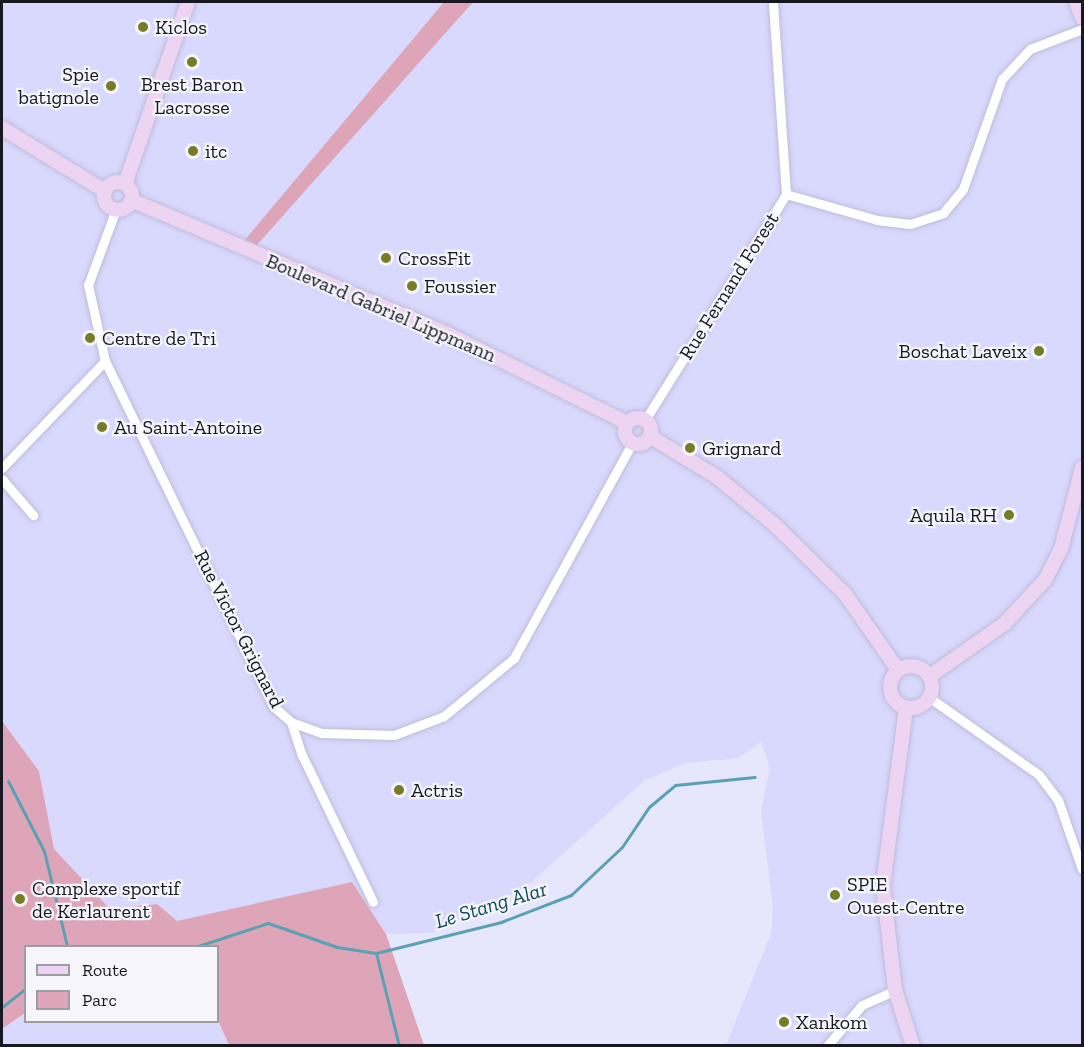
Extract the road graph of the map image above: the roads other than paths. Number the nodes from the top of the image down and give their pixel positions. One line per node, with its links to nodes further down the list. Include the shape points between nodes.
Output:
1 (188, 2): 7 (street)
2 (773, 2): 9 (street, Rue Fernand Forest)
3 (1076, 2): 4 (street)
4 (1083, 18)
5 (1083, 30): 9 (street, via 1030,50 1002,79 963,189 943,213 910,224 877,220)
6 (2, 128): 8 (street)
7 (125, 184): 8 (street, via 113,183); 10 (street)
8 (105, 191): 11 (street, via 105,201)
9 (786, 194): 13 (street, Rue Fernand Forest)
10 (131, 200): 11 (street); 14 (street, Boulevard Gabriel Lippmann, via 448,334)
11 (116, 209): 12 (street, Rue Victor Grignard, via 88,285)
12 (105, 361): 17 (street); 25 (street, Rue Victor Grignard, via 274,707)
13 (645, 420): 14 (street); 15 (street)
14 (627, 423): 16 (street, via 625,432)
15 (651, 437): 16 (street, via 640,445); 21 (street, via 717,477 777,526 845,594)
16 (632, 443): 25 (street, Rue Victor Grignard, via 514,658 444,717 394,735 322,733)
17 (2, 468)
18 (1083, 468): 22 (street, via 1062,549 1045,580 1005,623)
19 (2, 479): 20 (street)
20 (33, 515)
21 (898, 670): 22 (street, via 915,665); 24 (street, via 890,688 895,701)
22 (930, 676): 23 (street)
23 (930, 698): 24 (street); 26 (street, via 1039,775 1058,800)
24 (906, 708): 28 (street, via 884,849 886,930)
25 (291, 722): 27 (street, via 302,755)
26 (1083, 869)
27 (373, 902)
28 (895, 990): 29 (street, via 862,1005); 30 (street)
29 (827, 1046)
30 (913, 1046)

